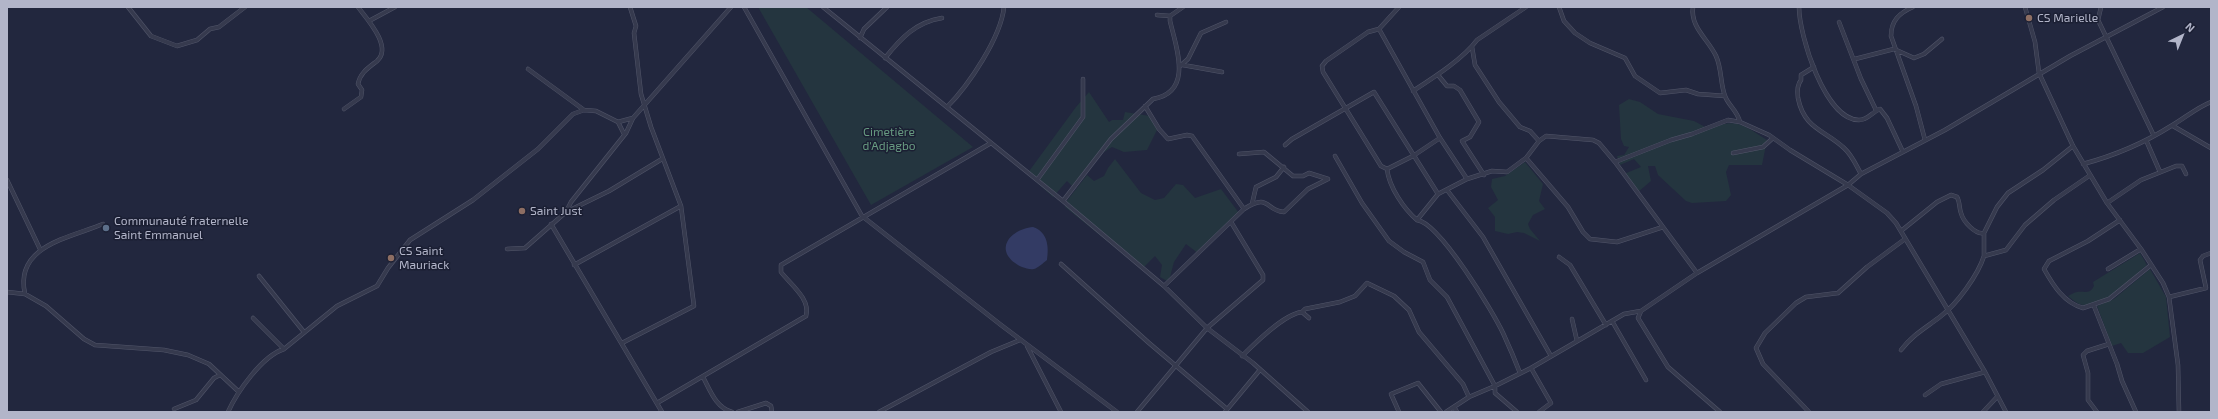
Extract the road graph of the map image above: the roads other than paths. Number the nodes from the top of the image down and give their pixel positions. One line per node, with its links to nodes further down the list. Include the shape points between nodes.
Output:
1 (128, 7): 2 (street, via 151,36 177,46 197,40)
2 (245, 7)
3 (358, 7): 24 (street)
4 (395, 7): 24 (street)
5 (630, 7): 45 (street, via 636,26 634,33 641,94)
6 (731, 7): 45 (street)
7 (744, 7): 95 (street)
8 (823, 7): 28 (street)
9 (887, 7): 28 (street, via 864,29)
10 (1004, 7): 46 (street, via 1002,19 985,57)
11 (1183, 7): 22 (street)
12 (1399, 7): 27 (street)
13 (1526, 7): 31 (street, via 1477,40)
14 (1559, 7): 43 (street, via 1564,21 1575,33 1590,43 1625,58 1635,76 1660,93 1686,90 1698,94)
15 (1693, 7): 43 (street, via 1695,24 1716,56 1721,69)
16 (1799, 7): 36 (street, via 1803,38)
17 (1913, 7): 32 (street, via 1896,18 1891,26)
18 (2025, 7): 39 (street)
19 (2101, 7): 29 (street, via 2098,20)
20 (2163, 7): 29 (street)
21 (1157, 15): 22 (street)
22 (1170, 16): 35 (street)
23 (942, 18): 33 (street, via 923,22)
24 (369, 21): 49 (street, via 381,42 381,53 378,60 367,67 359,79 361,96)
25 (1226, 22): 35 (street, via 1201,33)
26 (1839, 22): 34 (street)
27 (1379, 29): 42 (street); 48 (street, via 1368,32 1322,66)
28 (860, 38): 33 (street)
29 (2106, 38): 39 (street); 57 (street)
30 (1942, 39): 32 (street, via 1924,54 1914,58)
31 (1472, 48): 40 (street); 62 (street, via 1475,65 1495,96 1520,127 1530,131)
32 (1894, 49): 34 (street); 60 (street, via 1916,106)
33 (885, 58): 46 (street)
34 (1855, 59): 51 (street, via 1861,79)
35 (1181, 66): 38 (street); 47 (street, via 1175,87)
36 (1814, 66): 51 (street, via 1830,103 1850,119 1867,118); 79 (street, via 1801,76 1797,92 1799,103 1805,116 1817,129 1846,150)
37 (528, 69): 50 (street)
38 (1222, 72)
39 (2040, 73): 60 (street); 65 (street)
40 (1438, 76): 42 (street); 81 (street, via 1447,86 1454,86 1460,90 1479,122 1470,138 1462,141)
41 (1083, 78): 85 (street, via 1083,117)
42 (1413, 91): 58 (street)
43 (1725, 96): 54 (street, via 1738,112)
44 (2211, 102): 55 (street)
45 (645, 106): 52 (street); 73 (street)
46 (947, 106): 63 (street)
47 (1145, 106): 89 (street, via 1111,139); 93 (street, via 1168,139 1192,136)
48 (1344, 108): 64 (street); 71 (street, via 1374,92); 77 (street, via 1382,166)
49 (344, 109)
50 (584, 110): 53 (street, via 596,111); 131 (street, via 573,114 538,149 474,200 410,240 388,268 378,286 337,306)
51 (1876, 110): 68 (street, via 1880,109 1886,118)
52 (633, 118): 53 (street); 56 (street)
53 (618, 122): 56 (street)
54 (1740, 122): 59 (street); 74 (street, via 1728,120)
55 (2173, 126): 57 (street); 66 (street)
56 (624, 134): 94 (street)
57 (2154, 136): 61 (street)
58 (1440, 138): 71 (street); 83 (street)
59 (1773, 138): 67 (street, via 1763,147); 86 (street)
60 (1925, 140): 68 (street)
61 (2146, 140): 75 (street); 78 (street)
62 (1539, 141): 72 (street); 74 (street, via 1546,136 1593,140 1599,143)
63 (991, 143): 85 (street); 95 (street)
64 (1286, 145)
65 (2073, 146): 75 (street); 103 (street, via 2008,193 1997,207)
66 (2211, 148)
67 (1733, 152)
68 (1903, 152): 79 (street)
69 (1239, 154): 76 (street, via 1264,152)
70 (1335, 156): 149 (street, via 1362,203 1389,241 1423,262 1430,280 1447,297)
71 (1413, 156): 77 (street); 88 (street)
72 (1526, 158): 81 (street, via 1507,172 1492,171); 101 (street, via 1590,239 1617,242)
73 (662, 159): 92 (street); 94 (street, via 609,191)
74 (1615, 162): 101 (street)
75 (2083, 164): 82 (street)
76 (1284, 167): 91 (street, via 1276,177 1256,187); 91 (street, via 1293,176 1309,173 1328,180 1308,190 1284,212 1264,202)
77 (1387, 169): 96 (street, via 1396,192 1408,212)
78 (2160, 172): 80 (street, via 2179,165); 90 (street, via 2141,180)
79 (1861, 174): 86 (street)
80 (2186, 174)
81 (1484, 175): 83 (street)
82 (2089, 176): 90 (street); 109 (street, via 2054,200 2025,225 2006,250)
83 (1467, 178): 87 (street)
84 (7, 180): 106 (street)
85 (1037, 180): 89 (street)
86 (1848, 185): 102 (street, via 1887,214); 115 (street)
87 (1447, 190): 88 (street); 140 (street, via 1483,237)
88 (1438, 194): 96 (street)
89 (1063, 201): 117 (street)
90 (2107, 203): 97 (street)
91 (1252, 204): 93 (street)
92 (681, 206): 112 (street); 134 (street, via 694,306)
93 (1244, 209): 98 (street)
94 (566, 212): 100 (street)
95 (862, 216): 132 (street); 147 (street, via 781,265 781,272 806,304 806,316)
96 (1417, 220): 145 (street, via 1422,221 1436,234 1470,277 1503,333)
97 (2120, 220): 107 (street); 121 (street, via 2046,264 2044,269 2054,286 2069,301 2083,308)
98 (1231, 222): 117 (street); 130 (street, via 1263,280)
99 (103, 224): 106 (street)
100 (551, 224): 105 (street, via 525,248); 112 (street)
101 (1663, 227): 115 (street)
102 (1901, 231): 103 (street, via 1937,202 1955,195 1959,200 1964,220 1973,229); 104 (street)
103 (1984, 233): 109 (street)
104 (1905, 239): 123 (street); 175 (street, via 1867,267 1838,293 1806,297 1796,303 1765,333 1756,348 1763,364)
105 (507, 248)
106 (40, 249): 119 (street, via 27,264 24,278)
107 (2141, 249): 113 (street); 114 (street)
108 (2211, 253): 120 (street, via 2202,256 2200,260 2206,288)
109 (1984, 256): 123 (street, via 1980,268)
110 (1559, 257): 129 (street, via 1570,265)
111 (1061, 264): 141 (street)
112 (574, 265): 134 (street)
113 (2151, 265): 120 (street); 121 (street, via 2109,300)
114 (2108, 269)
115 (1697, 273): 122 (street)
116 (259, 276): 131 (street)
117 (1164, 286): 130 (street)
118 (7, 292): 119 (street)
119 (25, 294): 146 (street, via 53,310 95,346 164,350 188,355 209,364)
120 (2169, 297): 180 (street, via 2178,364)
121 (2094, 306): 136 (street)
122 (1641, 311): 128 (street, via 1624,314); 174 (street, via 1638,318 1641,326 1668,367)
123 (1947, 311): 138 (street, via 1915,334); 144 (street)
124 (1302, 312): 126 (street); 139 (street, via 1266,333); 152 (street, via 1305,309 1340,302 1355,296 1367,283 1394,296 1409,310 1419,332 1463,384)
125 (253, 318): 137 (street)
126 (1309, 318)
127 (1572, 319): 133 (street)
128 (1612, 321): 129 (street); 148 (street)
129 (1606, 325): 133 (street)
130 (1207, 328): 139 (street); 141 (street)
131 (304, 332): 137 (street)
132 (1020, 340): 135 (street); 163 (street, via 991,352)
133 (1577, 341): 140 (street)
134 (622, 343): 154 (street)
135 (1026, 344): 164 (street); 165 (street)
136 (2109, 344): 178 (street, via 2087,351 2083,355 2088,373 2088,400); 179 (street)
137 (284, 349): 150 (street, via 258,369)
138 (1901, 350)
139 (1242, 356): 143 (street)
140 (1551, 356): 142 (street)
141 (1174, 365): 157 (street); 166 (street)
142 (1531, 368): 145 (street); 173 (street, via 1551,403)
143 (1260, 371): 157 (street); 167 (street)
144 (1985, 372): 151 (street, via 1941,384); 153 (street)
145 (1520, 373): 149 (street)
146 (220, 375): 150 (street); 156 (street, via 214,378 196,400)
147 (703, 377): 154 (street); 160 (street, via 717,402 725,410)
148 (1646, 380)
149 (1495, 386): 152 (street); 172 (street, via 1498,397)
150 (239, 392): 158 (street)
151 (1925, 395)
152 (1469, 396): 155 (street)
153 (1997, 397): 176 (street); 177 (street)
154 (657, 403): 159 (street)
155 (1454, 407): 170 (street); 171 (street)
156 (174, 409)
157 (1226, 411)
158 (228, 412)
159 (662, 412)
160 (732, 412)
161 (738, 412): 162 (street, via 766,403 771,406)
162 (772, 412)
163 (879, 412)
164 (1061, 412)
165 (1117, 412)
166 (1137, 412)
167 (1308, 412)
168 (1399, 412): 169 (street, via 1391,394 1418,383 1423,386)
169 (1441, 412)
170 (1446, 412)
171 (1457, 412)
172 (1517, 412)
173 (1539, 412)
174 (1720, 412)
175 (1810, 412)
176 (1983, 412)
177 (2006, 412)
178 (2097, 412)
179 (2136, 412)
180 (2179, 412)

